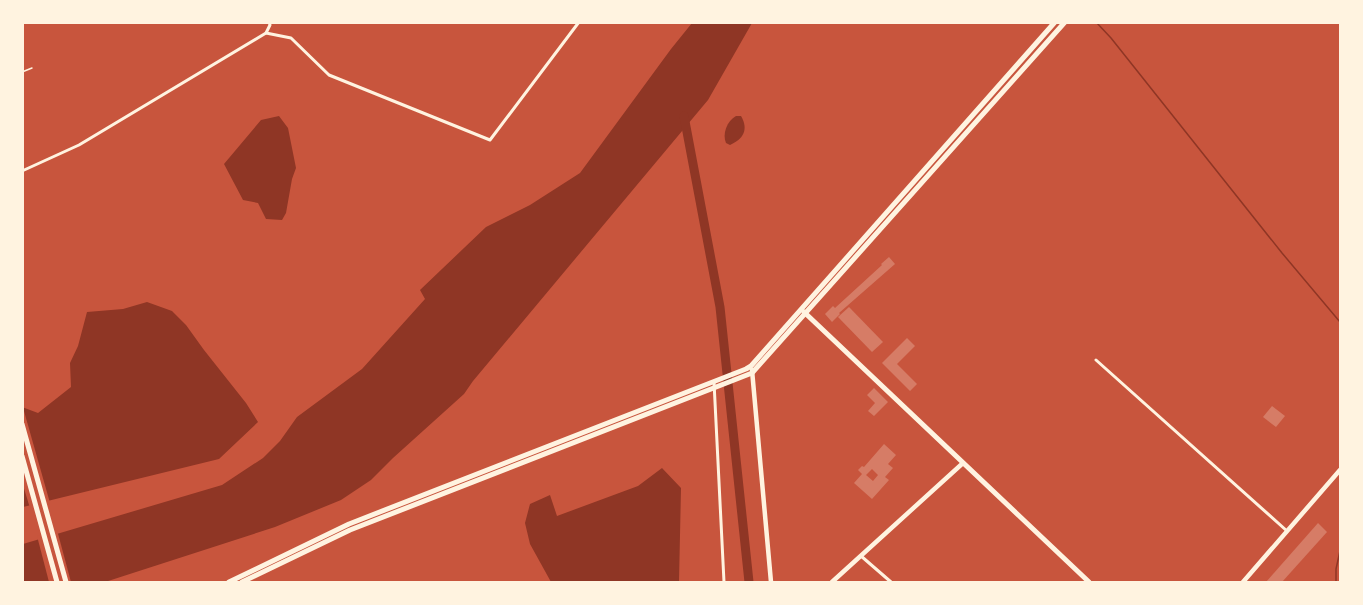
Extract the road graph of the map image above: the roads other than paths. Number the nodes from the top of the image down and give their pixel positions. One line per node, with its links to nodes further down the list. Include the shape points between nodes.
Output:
1 (269, 22): 5 (street)
2 (579, 22): 5 (street, via 490,140 329,75 291,38)
3 (1055, 22): 9 (highway)
4 (1065, 22): 9 (highway)
5 (266, 33): 8 (street, via 79,145)
6 (32, 68): 7 (lane)
7 (22, 72)
8 (22, 171)
9 (803, 311): 11 (highway); 12 (highway); 17 (highway)
10 (1096, 360): 19 (street)
11 (752, 366): 12 (main road); 13 (highway)
12 (752, 373): 13 (highway); 26 (main road)
13 (742, 374): 14 (highway)
14 (715, 385): 23 (highway, via 349,524); 24 (highway, via 350,530); 25 (street)
15 (22, 424): 22 (highway)
16 (22, 456): 21 (highway)
17 (963, 463): 20 (main road); 29 (highway)
18 (1341, 470): 19 (main road)
19 (1287, 532): 30 (main road)
20 (861, 556): 27 (main road); 28 (street)
21 (57, 582)
22 (66, 582)
23 (230, 582)
24 (242, 582)
25 (724, 582)
26 (771, 582)
27 (832, 582)
28 (891, 582)
29 (1089, 582)
30 (1243, 582)

